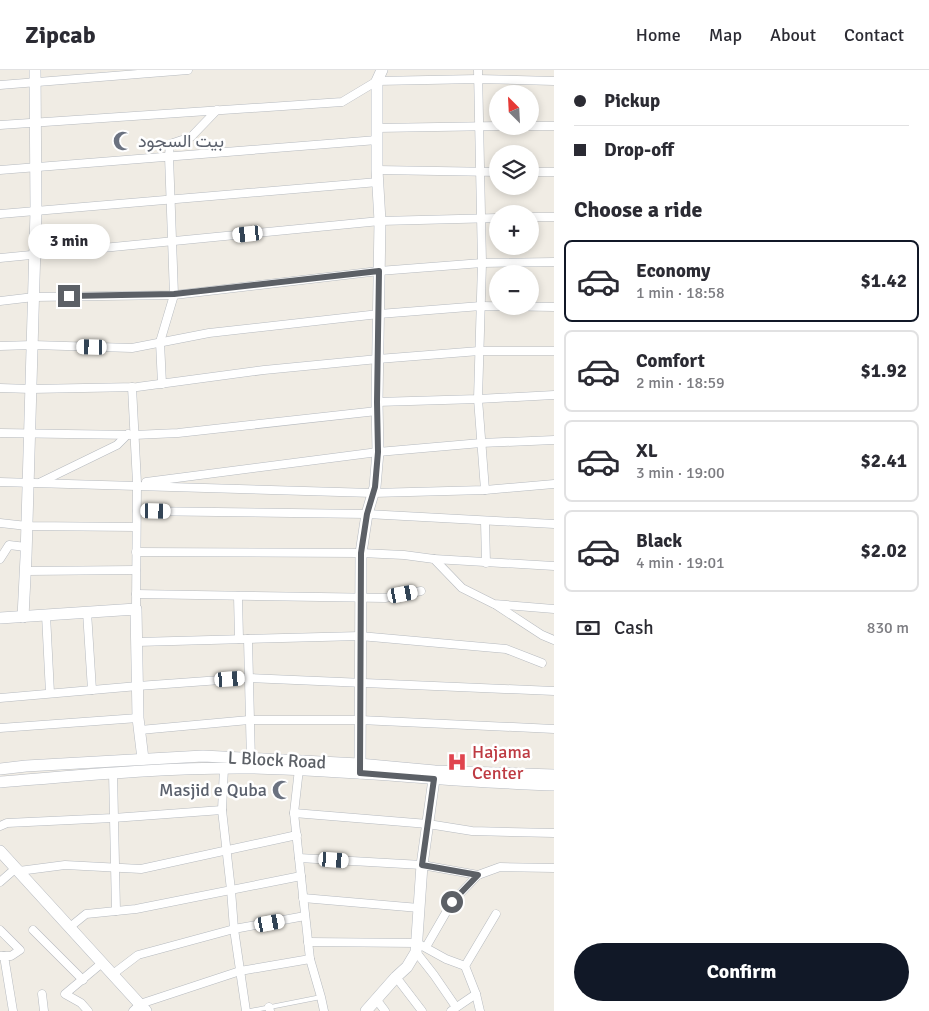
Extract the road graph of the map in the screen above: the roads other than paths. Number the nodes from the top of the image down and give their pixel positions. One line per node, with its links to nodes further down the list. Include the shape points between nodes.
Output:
1 (35, 70): 7 (street)
2 (188, 70): 7 (street)
3 (478, 70): 5 (street)
4 (380, 73): 5 (street); 9 (street, via 342,102); 16 (street)
5 (478, 79): 6 (street); 12 (street)
6 (554, 81)
7 (35, 82): 8 (street); 10 (street)
8 (0, 85)
9 (217, 110): 10 (street); 17 (street, via 190,137 170,144)
10 (35, 123): 11 (street); 18 (street)
11 (0, 125)
12 (479, 126): 13 (street); 16 (street); 20 (street)
13 (489, 126)
14 (539, 126): 15 (street)
15 (554, 126)
16 (377, 134): 17 (street); 24 (street)
17 (169, 156): 18 (street); 25 (street)
18 (36, 167): 19 (street); 26 (street)
19 (0, 170)
20 (480, 172): 21 (street); 24 (street); 30 (street)
21 (489, 172)
22 (539, 172): 23 (street)
23 (554, 172)
24 (378, 176): 25 (street); 32 (street)
25 (171, 199): 26 (street); 33 (street)
26 (36, 211): 27 (street); 34 (street)
27 (0, 214)
28 (539, 217): 29 (street)
29 (554, 217)
30 (481, 218): 31 (street); 32 (street); 37 (street)
31 (489, 218)
32 (380, 221): 33 (street); 38 (street)
33 (172, 241): 34 (street); 39 (street)
34 (35, 255): 35 (street); 40 (street)
35 (0, 258)
36 (554, 262): 37 (street)
37 (482, 263): 38 (street); 42 (street)
38 (379, 271): 39 (street); 44 (street)
39 (174, 294): 40 (street); 45 (street)
40 (34, 297): 41 (street); 46 (street)
41 (0, 301)
42 (481, 306): 43 (street); 44 (street); 48 (street)
43 (554, 307)
44 (378, 314): 45 (street, via 209,333); 50 (street)
45 (160, 342): 46 (street, via 132,348); 51 (street)
46 (33, 345): 47 (street); 54 (street)
47 (0, 346)
48 (480, 351): 49 (street); 50 (street); 56 (street)
49 (554, 351)
50 (378, 359): 51 (street); 57 (street)
51 (162, 384): 52 (street)
52 (132, 387): 54 (street); 60 (street)
53 (0, 388): 54 (street)
54 (31, 389): 59 (street)
55 (554, 395): 56 (street)
56 (478, 399): 57 (street); 62 (street)
57 (377, 407): 60 (street, via 178,433); 63 (street)
58 (0, 433): 59 (street)
59 (30, 433): 60 (street); 65 (street)
60 (131, 434): 65 (street, via 117,445); 67 (street)
61 (554, 440): 62 (street)
62 (481, 443): 63 (street); 68 (street)
63 (378, 452): 67 (street); 69 (street)
64 (0, 482): 65 (street)
65 (34, 483): 67 (street); 75 (street)
66 (554, 484): 68 (street)
67 (137, 485): 69 (street); 70 (street)
68 (485, 490): 69 (street)
69 (373, 493): 71 (street)
70 (137, 511): 71 (street); 76 (street)
71 (367, 514): 72 (street); 79 (street)
72 (485, 521): 74 (street); 82 (street)
73 (0, 523): 75 (street)
74 (554, 524)
75 (27, 526): 76 (street); 77 (street)
76 (136, 527): 78 (street)
77 (26, 547): 80 (street, via 9,545); 85 (street)
78 (136, 552): 79 (street); 84 (street)
79 (361, 553): 81 (street); 89 (street)
80 (0, 560)
81 (434, 560): 82 (street); 90 (street, via 462,588)
82 (486, 562): 83 (street)
83 (554, 566)
84 (136, 570): 85 (street); 87 (street)
85 (26, 571): 95 (street)
86 (421, 591): 89 (street, via 385,598)
87 (136, 594): 88 (street); 91 (street)
88 (238, 596): 89 (street); 98 (street)
89 (360, 598): 97 (street)
90 (494, 604): 92 (street); 100 (street)
91 (136, 609): 93 (street); 101 (street)
92 (554, 609)
93 (87, 612): 94 (street); 106 (street)
94 (46, 615): 95 (street); 108 (street)
95 (23, 617): 96 (street)
96 (0, 618)
97 (360, 636): 99 (street); 102 (street, via 506,648); 104 (street)
98 (239, 639): 99 (street); 101 (street)
99 (248, 639): 103 (street)
100 (554, 640)
101 (137, 642): 105 (street)
102 (542, 663)
103 (248, 678): 104 (street); 105 (street); 110 (street)
104 (360, 682): 107 (street); 111 (street)
105 (138, 686): 106 (street); 112 (street)
106 (92, 690): 108 (street)
107 (554, 691)
108 (50, 693): 109 (street)
109 (0, 698)
110 (250, 720): 111 (street); 112 (street); 116 (street)
111 (360, 720): 114 (street); 120 (street)
112 (139, 724): 113 (street); 115 (street)
113 (0, 728)
114 (554, 729)
115 (143, 759): 116 (street, L Block Road, via 203,756); 118 (street, L Block Road)
116 (251, 763): 117 (street, L Block Road); 119 (street, L Block Road); 120 (street, L Block Road)
117 (224, 768): 121 (street, L Block Road); 125 (street)
118 (0, 769)
119 (299, 769): 120 (street, L Block Road); 126 (street)
120 (360, 769): 122 (street, L Block Road); 124 (street, L Block Road, via 435,771)
121 (113, 772): 123 (street, L Block Road); 127 (street)
122 (434, 779): 124 (street, L Block Road); 128 (street)
123 (0, 782)
124 (553, 783)
125 (222, 810): 127 (street); 132 (street)
126 (294, 813): 128 (street); 131 (street)
127 (114, 818): 129 (street); 136 (street)
128 (428, 824): 130 (street, via 472,832); 135 (street)
129 (0, 826)
130 (554, 833)
131 (296, 835): 132 (street); 134 (street)
132 (227, 850): 136 (street, via 141,869); 142 (street)
133 (0, 851): 138 (street)
134 (299, 858): 135 (street); 140 (street)
135 (422, 865): 139 (street); 144 (street)
136 (114, 868): 138 (street, via 65,865); 145 (street)
137 (554, 868): 139 (street, via 500,867)
138 (17, 870): 141 (street); 148 (street)
139 (478, 875): 153 (street, via 452,902)
140 (301, 876): 142 (street); 143 (street)
141 (0, 882)
142 (231, 890): 145 (street); 149 (street)
143 (303, 898): 144 (street); 147 (street)
144 (419, 908): 153 (street)
145 (116, 911): 148 (street, via 86,914)
146 (496, 914): 157 (street)
147 (305, 916): 149 (street); 152 (street)
148 (70, 927): 156 (street)
149 (234, 929): 158 (street); 159 (street, via 138,955)
150 (0, 930): 154 (street, via 20,950 10,956)
151 (33, 930): 161 (street)
152 (308, 942): 153 (street); 155 (street)
153 (420, 948): 157 (street); 160 (street); 168 (street)
154 (2, 956): 169 (street)
155 (310, 959): 158 (street); 164 (street)
156 (102, 963): 159 (street); 161 (street)
157 (465, 966): 163 (street)
158 (240, 971): 166 (street); 172 (street)
159 (113, 974): 166 (street)
160 (396, 977): 165 (street); 177 (street)
161 (83, 980): 171 (street, via 66,994)
162 (42, 994): 170 (street)
163 (476, 994): 168 (street); 178 (street)
164 (321, 997): 167 (lane); 174 (street)
165 (376, 999): 175 (street); 176 (street)
166 (140, 1009)
167 (269, 1009): 173 (lane)
168 (453, 1009)
169 (13, 1011)
170 (44, 1011)
171 (88, 1011)
172 (246, 1011)
173 (250, 1011)
174 (324, 1011)
175 (366, 1011)
176 (385, 1011)
177 (422, 1011)
178 (480, 1011)

